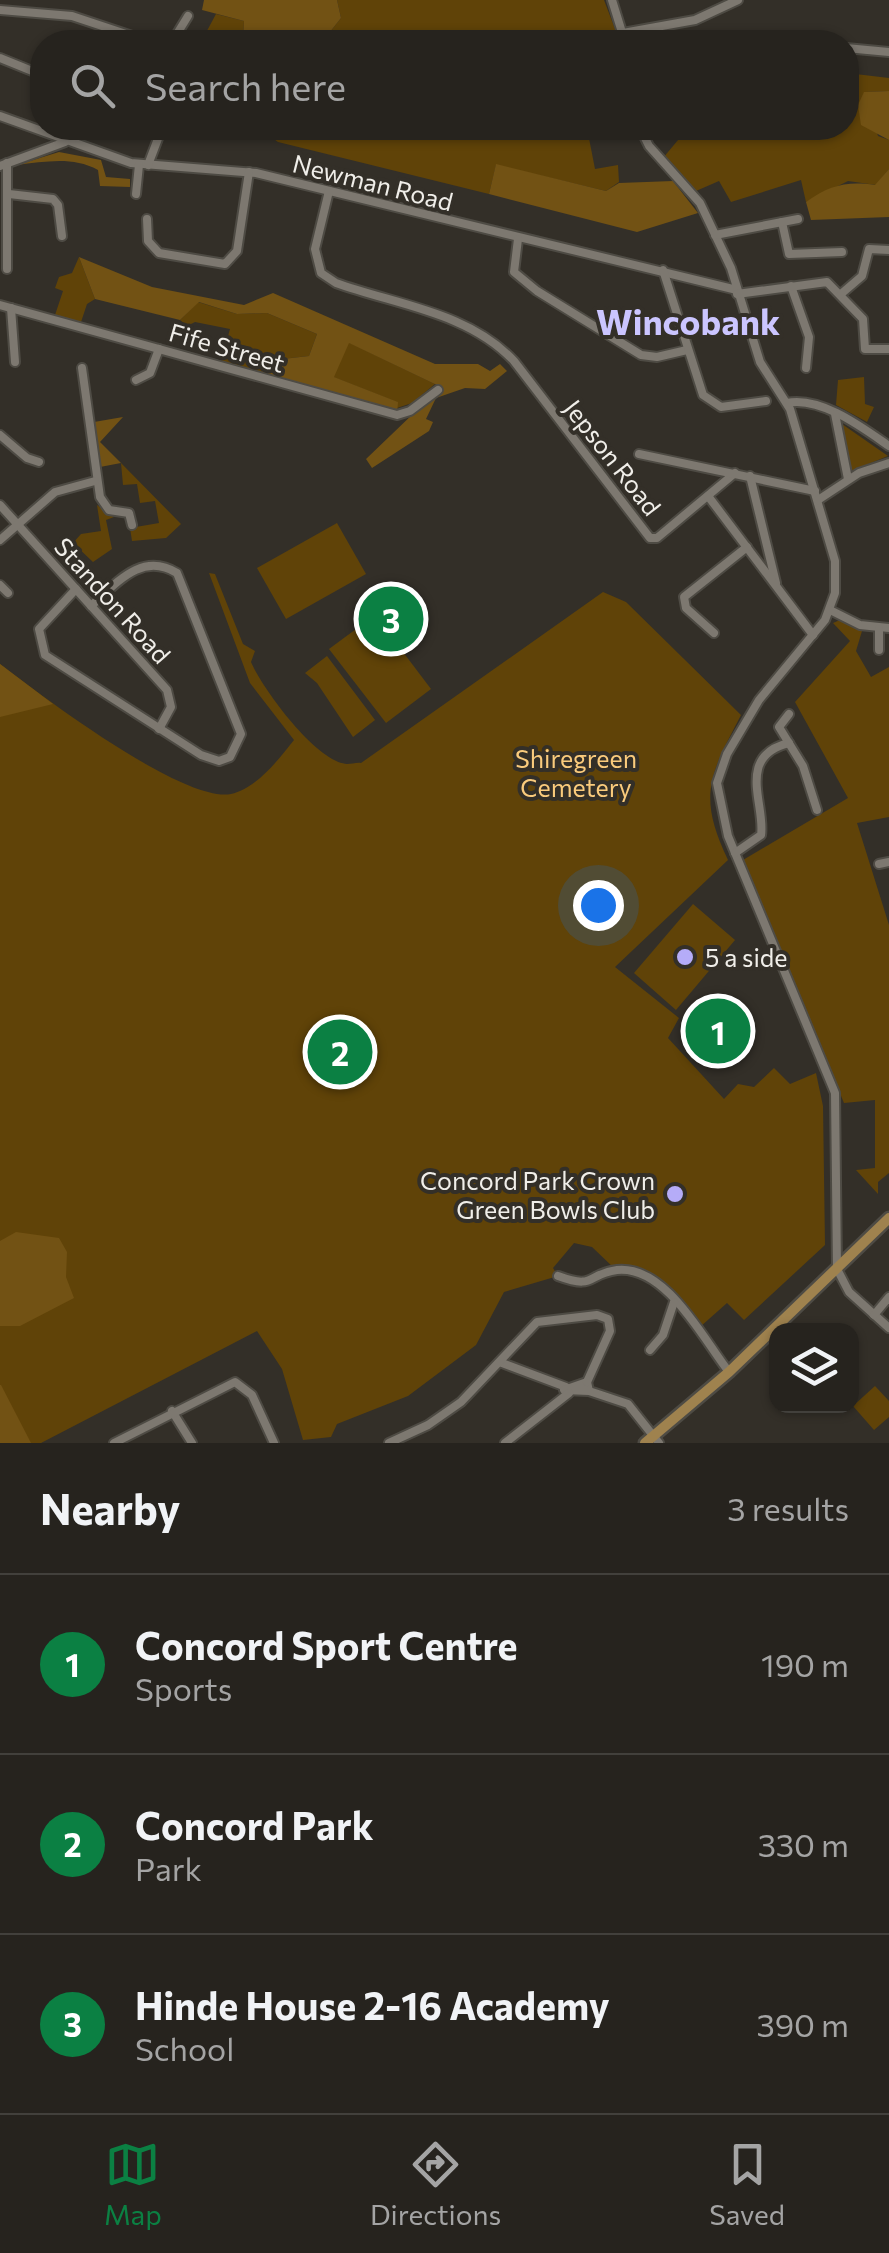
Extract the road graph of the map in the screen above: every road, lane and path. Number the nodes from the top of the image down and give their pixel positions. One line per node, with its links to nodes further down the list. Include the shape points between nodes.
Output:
1 (612, 0): 7 (street)
2 (738, 0): 8 (street)
3 (0, 10): 5 (street, via 72,16)
4 (188, 16): 6 (street)
5 (114, 30)
6 (179, 30)
7 (621, 30)
8 (656, 30)
9 (859, 49): 10 (street)
10 (889, 52)
11 (0, 58): 12 (street)
12 (30, 70)
13 (0, 116): 14 (street, Newman Road)
14 (30, 125)
15 (156, 140): 19 (street)
16 (645, 140): 27 (street, via 700,203)
17 (65, 142): 18 (street); 19 (street, Newman Road)
18 (4, 164): 22 (street)
19 (144, 165): 20 (street, Newman Road); 23 (street)
20 (249, 172): 21 (street, Newman Road); 24 (street, via 237,251 225,264 159,253 148,241)
21 (329, 191): 29 (street, Newman Road); 59 (street, Jepson Road, via 315,258 328,278 474,328 514,362 650,538)
22 (9, 194): 28 (street, via 53,199); 32 (street)
23 (136, 194)
24 (147, 219)
25 (798, 219): 26 (street)
26 (782, 222): 27 (street); 31 (street, via 789,254)
27 (715, 235): 35 (street)
28 (62, 236)
29 (518, 239): 33 (street, Newman Road); 41 (street, via 513,266 520,280 641,355)
30 (889, 250): 36 (street, via 869,249 862,276)
31 (842, 252)
32 (6, 268)
33 (663, 270): 35 (street, Newman Road); 41 (street)
34 (792, 286): 35 (street); 36 (street, via 826,282); 43 (street, via 808,337)
35 (737, 292): 48 (street, via 763,370)
36 (841, 294): 39 (street, via 862,319 865,349)
37 (0, 304): 38 (street, Fife Street)
38 (11, 308): 40 (street, Fife Street); 42 (street)
39 (889, 348)
40 (159, 349): 45 (street, via 150,372); 46 (street, Fife Street, via 397,415)
41 (686, 350): 47 (street, via 703,395 721,407)
42 (15, 362)
43 (806, 368)
44 (93, 370): 58 (street, via 82,371)
45 (136, 380)
46 (438, 390)
47 (766, 401)
48 (787, 403): 49 (street); 60 (street)
49 (836, 414): 51 (street); 57 (street)
50 (0, 435): 53 (street)
51 (889, 446)
52 (638, 454): 55 (street)
53 (39, 462)
54 (889, 463): 57 (street)
55 (736, 473): 56 (street); 59 (street, Jepson Road)
56 (750, 476): 60 (street); 66 (street)
57 (848, 479): 60 (street)
58 (95, 481): 62 (street, via 56,492); 63 (street, via 104,506 129,513)
59 (708, 496): 65 (street)
60 (816, 496): 71 (street, via 837,574)
61 (0, 505): 62 (street, Standon Road)
62 (17, 525): 64 (street); 68 (street, Standon Road)
63 (132, 525)
64 (0, 540)
65 (747, 547): 66 (street); 73 (street, via 686,592 686,608)
66 (775, 584): 74 (street)
67 (0, 585): 69 (street)
68 (76, 589): 70 (street, Standon Road); 77 (street, via 42,623 42,650)
69 (8, 593)
70 (91, 606): 77 (street, Standon Road, via 171,697); 77 (street, via 140,566 162,566 182,579 241,741 230,756 213,760)
71 (830, 610): 72 (street); 74 (street)
72 (884, 628): 75 (street)
73 (714, 633)
74 (813, 635): 80 (street, via 768,685 721,767 718,792)
75 (880, 650)
76 (789, 714): 78 (street, via 779,727)
77 (159, 728)
78 (788, 744): 79 (street, via 804,766); 80 (street, via 770,752 757,776 762,836)
79 (818, 810)
80 (734, 854): 82 (street, via 834,1093)
81 (889, 1218): 82 (main road)
82 (837, 1269): 86 (street, via 849,1292); 90 (main road)
83 (558, 1276): 85 (street, via 587,1283 607,1272 633,1270)
84 (889, 1297): 86 (street)
85 (674, 1302): 88 (street); 90 (street)
86 (874, 1315): 87 (street)
87 (889, 1328)
88 (650, 1350)
89 (502, 1363): 91 (street, via 542,1320 597,1315 608,1319 610,1331); 92 (street); 98 (street, via 442,1416)
90 (728, 1372): 94 (main road)
91 (588, 1387): 92 (street); 94 (street, via 633,1407)
92 (568, 1390): 99 (street)
93 (172, 1411): 95 (street); 96 (street); 97 (street, via 239,1383 252,1395)
94 (653, 1440)
95 (114, 1443)
96 (192, 1443)
97 (274, 1443)
98 (389, 1443)
99 (505, 1443)

